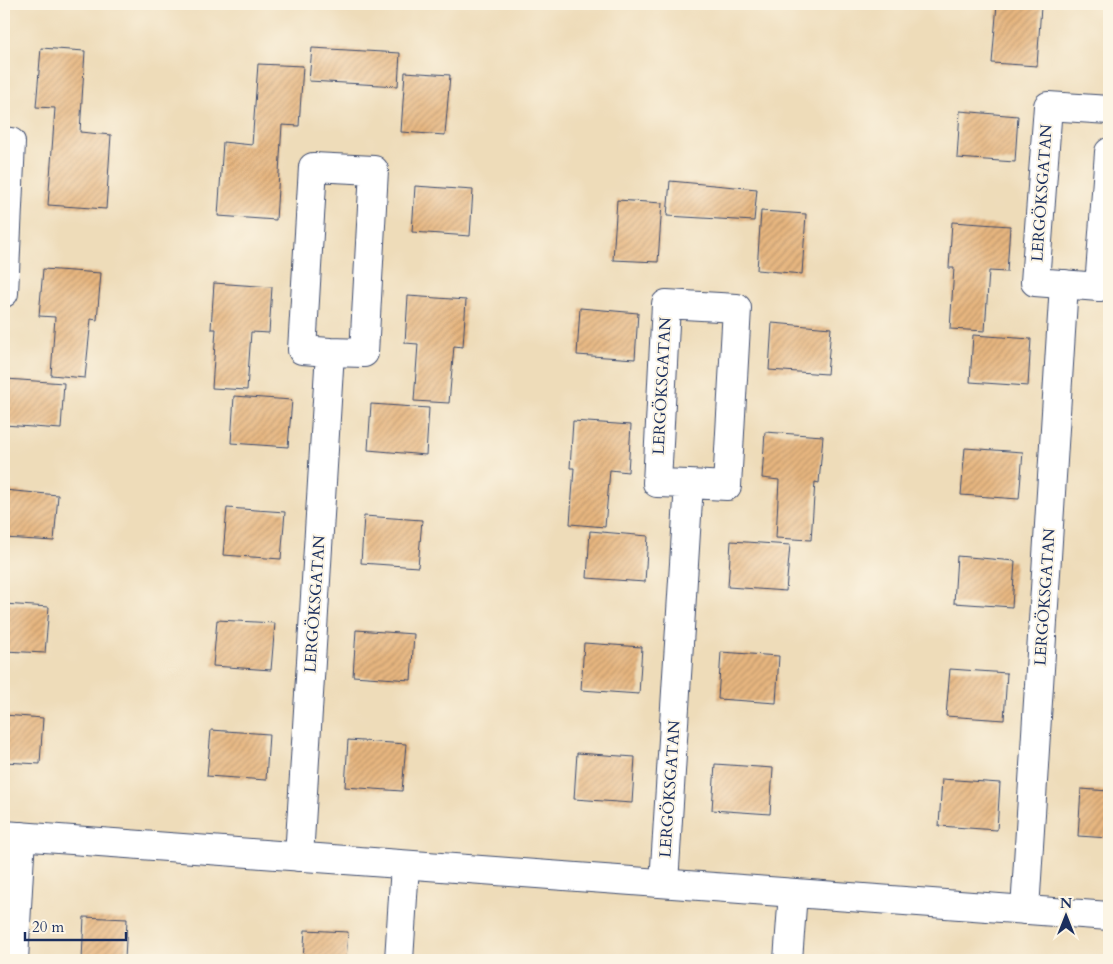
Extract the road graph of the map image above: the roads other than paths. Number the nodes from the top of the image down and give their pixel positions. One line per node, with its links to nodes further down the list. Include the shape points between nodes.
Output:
1 (1109, 110): 4 (street, LERGÖKSGATAN, via 1048,106 1035,282)
2 (4, 141): 5 (street, via 11,142)
3 (1109, 152): 4 (street, LERGÖKSGATAN, via 1099,287)
4 (1064, 284): 13 (street, LERGÖKSGATAN)
5 (4, 293)
6 (330, 352): 6 (street, via 364,353 374,170 313,167 302,350); 9 (street, LERGÖKSGATAN)
7 (690, 484): 7 (street, LERGÖKSGATAN, via 727,486 736,308 666,304 657,483); 11 (street, LERGÖKSGATAN)
8 (12, 836): 9 (street); 15 (street)
9 (299, 857): 10 (street)
10 (405, 865): 11 (street); 16 (street)
11 (664, 883): 12 (street)
12 (793, 893): 13 (street); 17 (street)
13 (1025, 910): 14 (street)
14 (1109, 916)
15 (14, 960)
16 (399, 960)
17 (788, 960)

